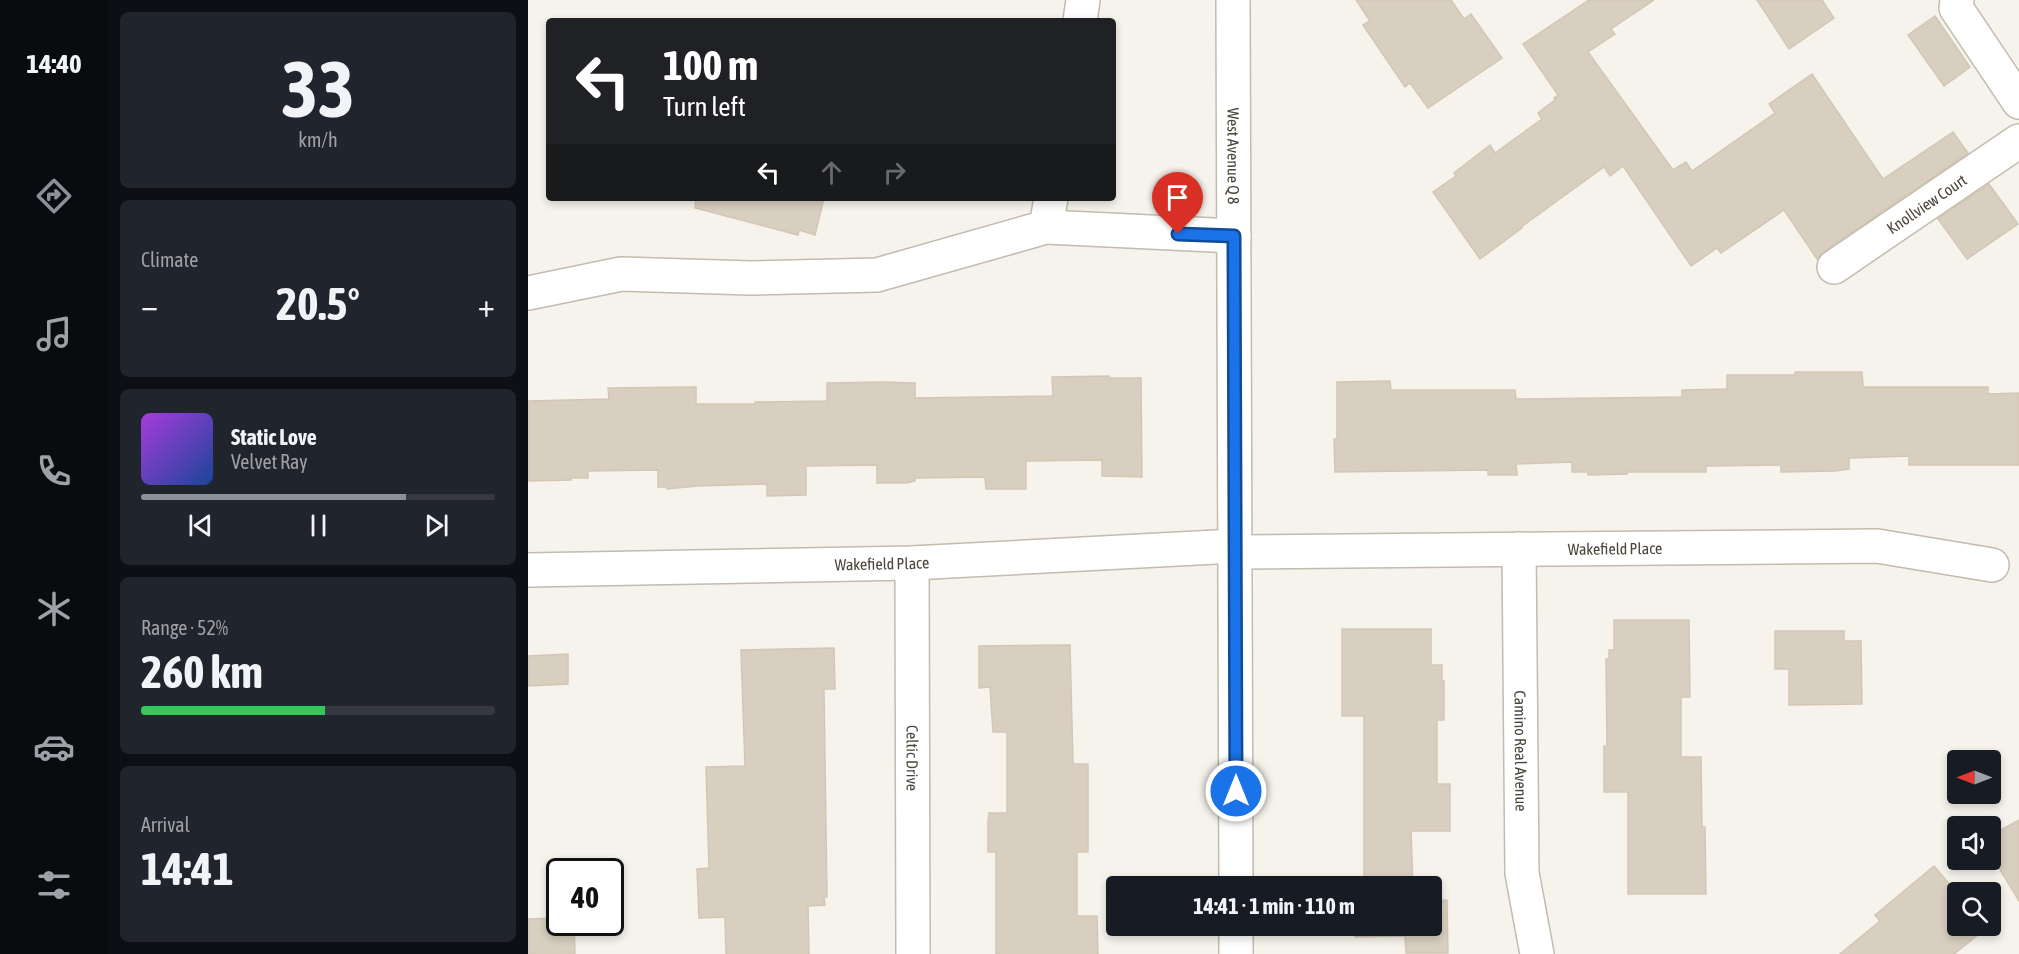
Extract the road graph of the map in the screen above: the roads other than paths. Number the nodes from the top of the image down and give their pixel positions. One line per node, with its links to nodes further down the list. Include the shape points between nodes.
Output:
1 (1083, 0): 4 (street)
2 (1233, 0): 8 (street, West Avenue Q 8)
3 (1956, 4): 5 (street)
4 (1080, 18)
5 (2019, 102)
6 (2019, 141): 9 (street, Knollview Court)
7 (1049, 213): 8 (street); 10 (street, via 877,275 751,278 621,274)
8 (1234, 236): 11 (street, West Avenue Q 8)
9 (1834, 267)
10 (528, 293)
11 (1235, 549): 12 (street, Wakefield Place); 13 (street, Wakefield Place); 16 (street, West Avenue Q 8)
12 (1519, 549): 14 (street, Wakefield Place, via 1877,546); 20 (street, Camino Real Avenue, via 1522,873)
13 (912, 563): 15 (street, Wakefield Place); 18 (street, Celtic Drive)
14 (1992, 565)
15 (528, 570)
16 (1236, 876)
17 (1236, 936): 19 (street)
18 (913, 954)
19 (1236, 954)
20 (1537, 954)

